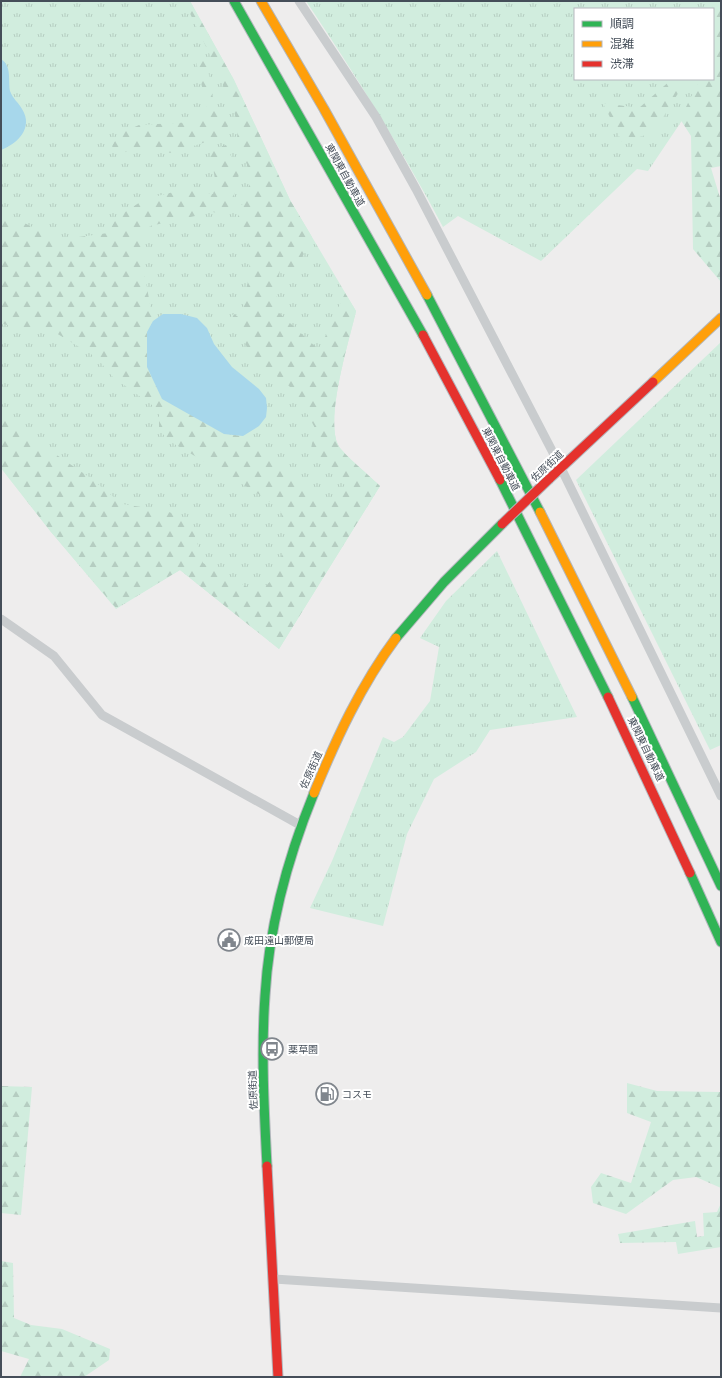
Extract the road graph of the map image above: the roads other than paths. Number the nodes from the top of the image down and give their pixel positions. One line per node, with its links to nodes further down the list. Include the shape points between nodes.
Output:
1 (234, 1): 10 (highway, 東関東自動車道, via 426,341 508,496 661,806)
2 (261, 1): 9 (highway, 東関東自動車道, via 438,313 523,474 612,653)
3 (299, 1): 5 (street, via 376,117)
4 (721, 318): 5 (highway, 佐原街道)
5 (561, 468): 7 (street); 8 (highway, 佐原街道, bridge, via 452,572 397,637 356,700)
6 (1, 619): 8 (street, via 54,656 102,715)
7 (721, 796)
8 (300, 825): 11 (highway, 佐原街道, via 269,948 265,993 263,1077)
9 (721, 886)
10 (721, 942)
11 (274, 1279): 12 (street); 13 (highway, 佐原街道)
12 (721, 1308)
13 (278, 1377)

